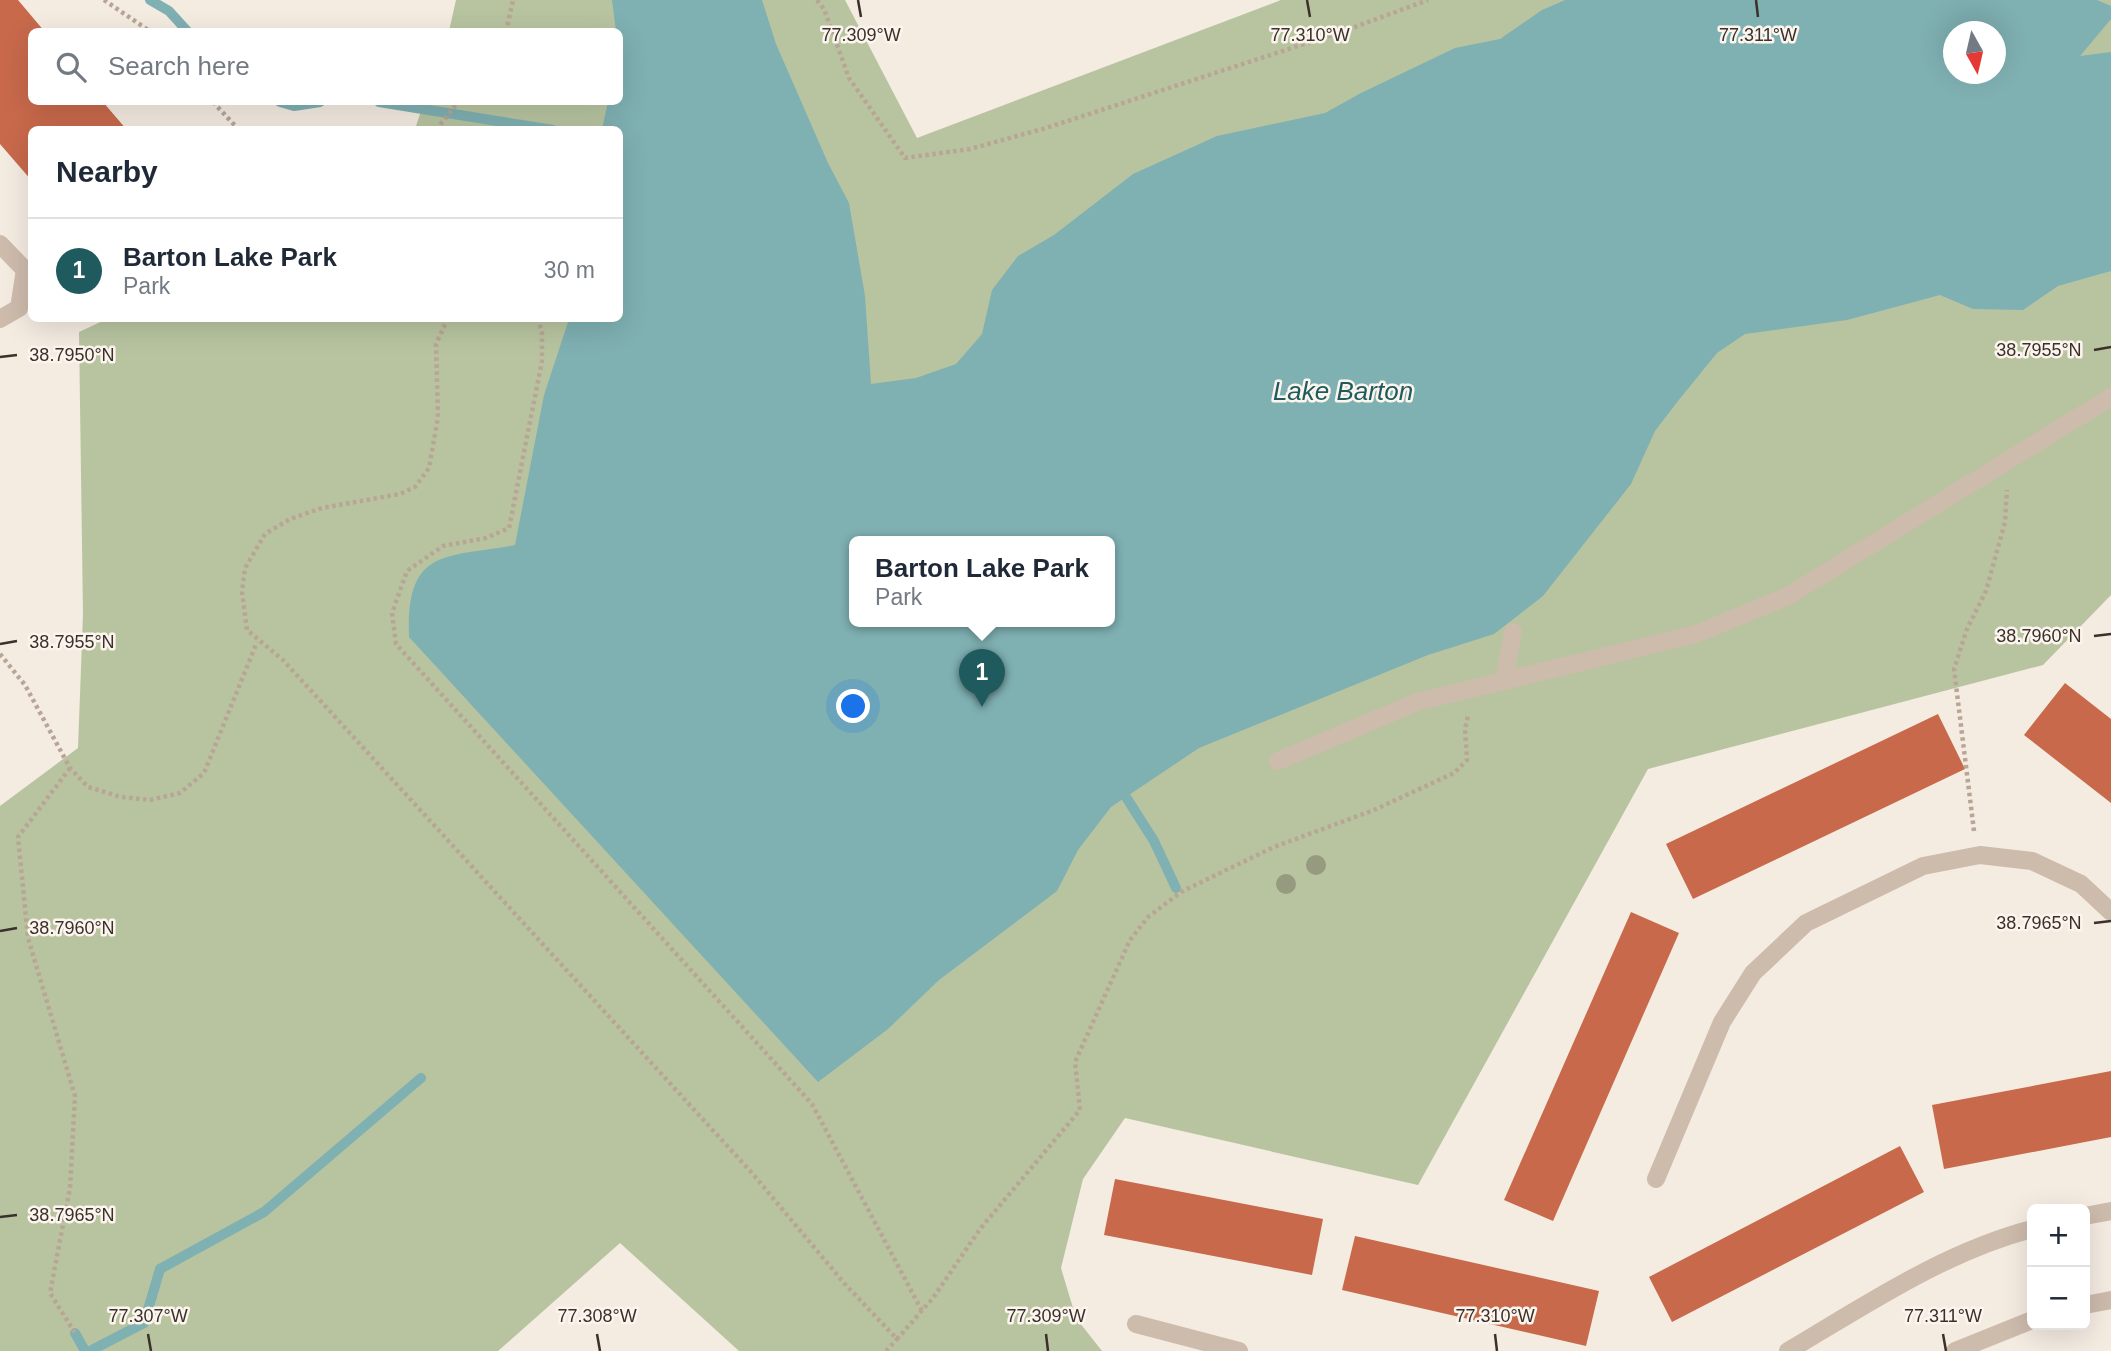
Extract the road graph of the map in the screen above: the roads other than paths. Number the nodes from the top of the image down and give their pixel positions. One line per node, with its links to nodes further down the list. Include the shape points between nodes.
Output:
1 (0, 244): 2 (street, via 25,270 19,308)
2 (0, 319)
3 (2111, 397): 5 (street, via 1787,596 1696,634)
4 (1513, 632): 5 (street)
5 (1504, 680): 6 (street, via 1418,702)
6 (1278, 761)
7 (2111, 912): 8 (street, via 2081,884 2032,861 1977,856 1923,866 1806,923 1753,973 1722,1022)
8 (1656, 1179)
9 (2111, 1212): 10 (street)
10 (2090, 1215)
11 (2027, 1230): 17 (street, via 1912,1277)
12 (2111, 1300): 13 (street)
13 (2090, 1304)
14 (2027, 1322): 18 (street)
15 (1136, 1324): 16 (street)
16 (1239, 1351)
17 (1788, 1351)
18 (1955, 1351)

